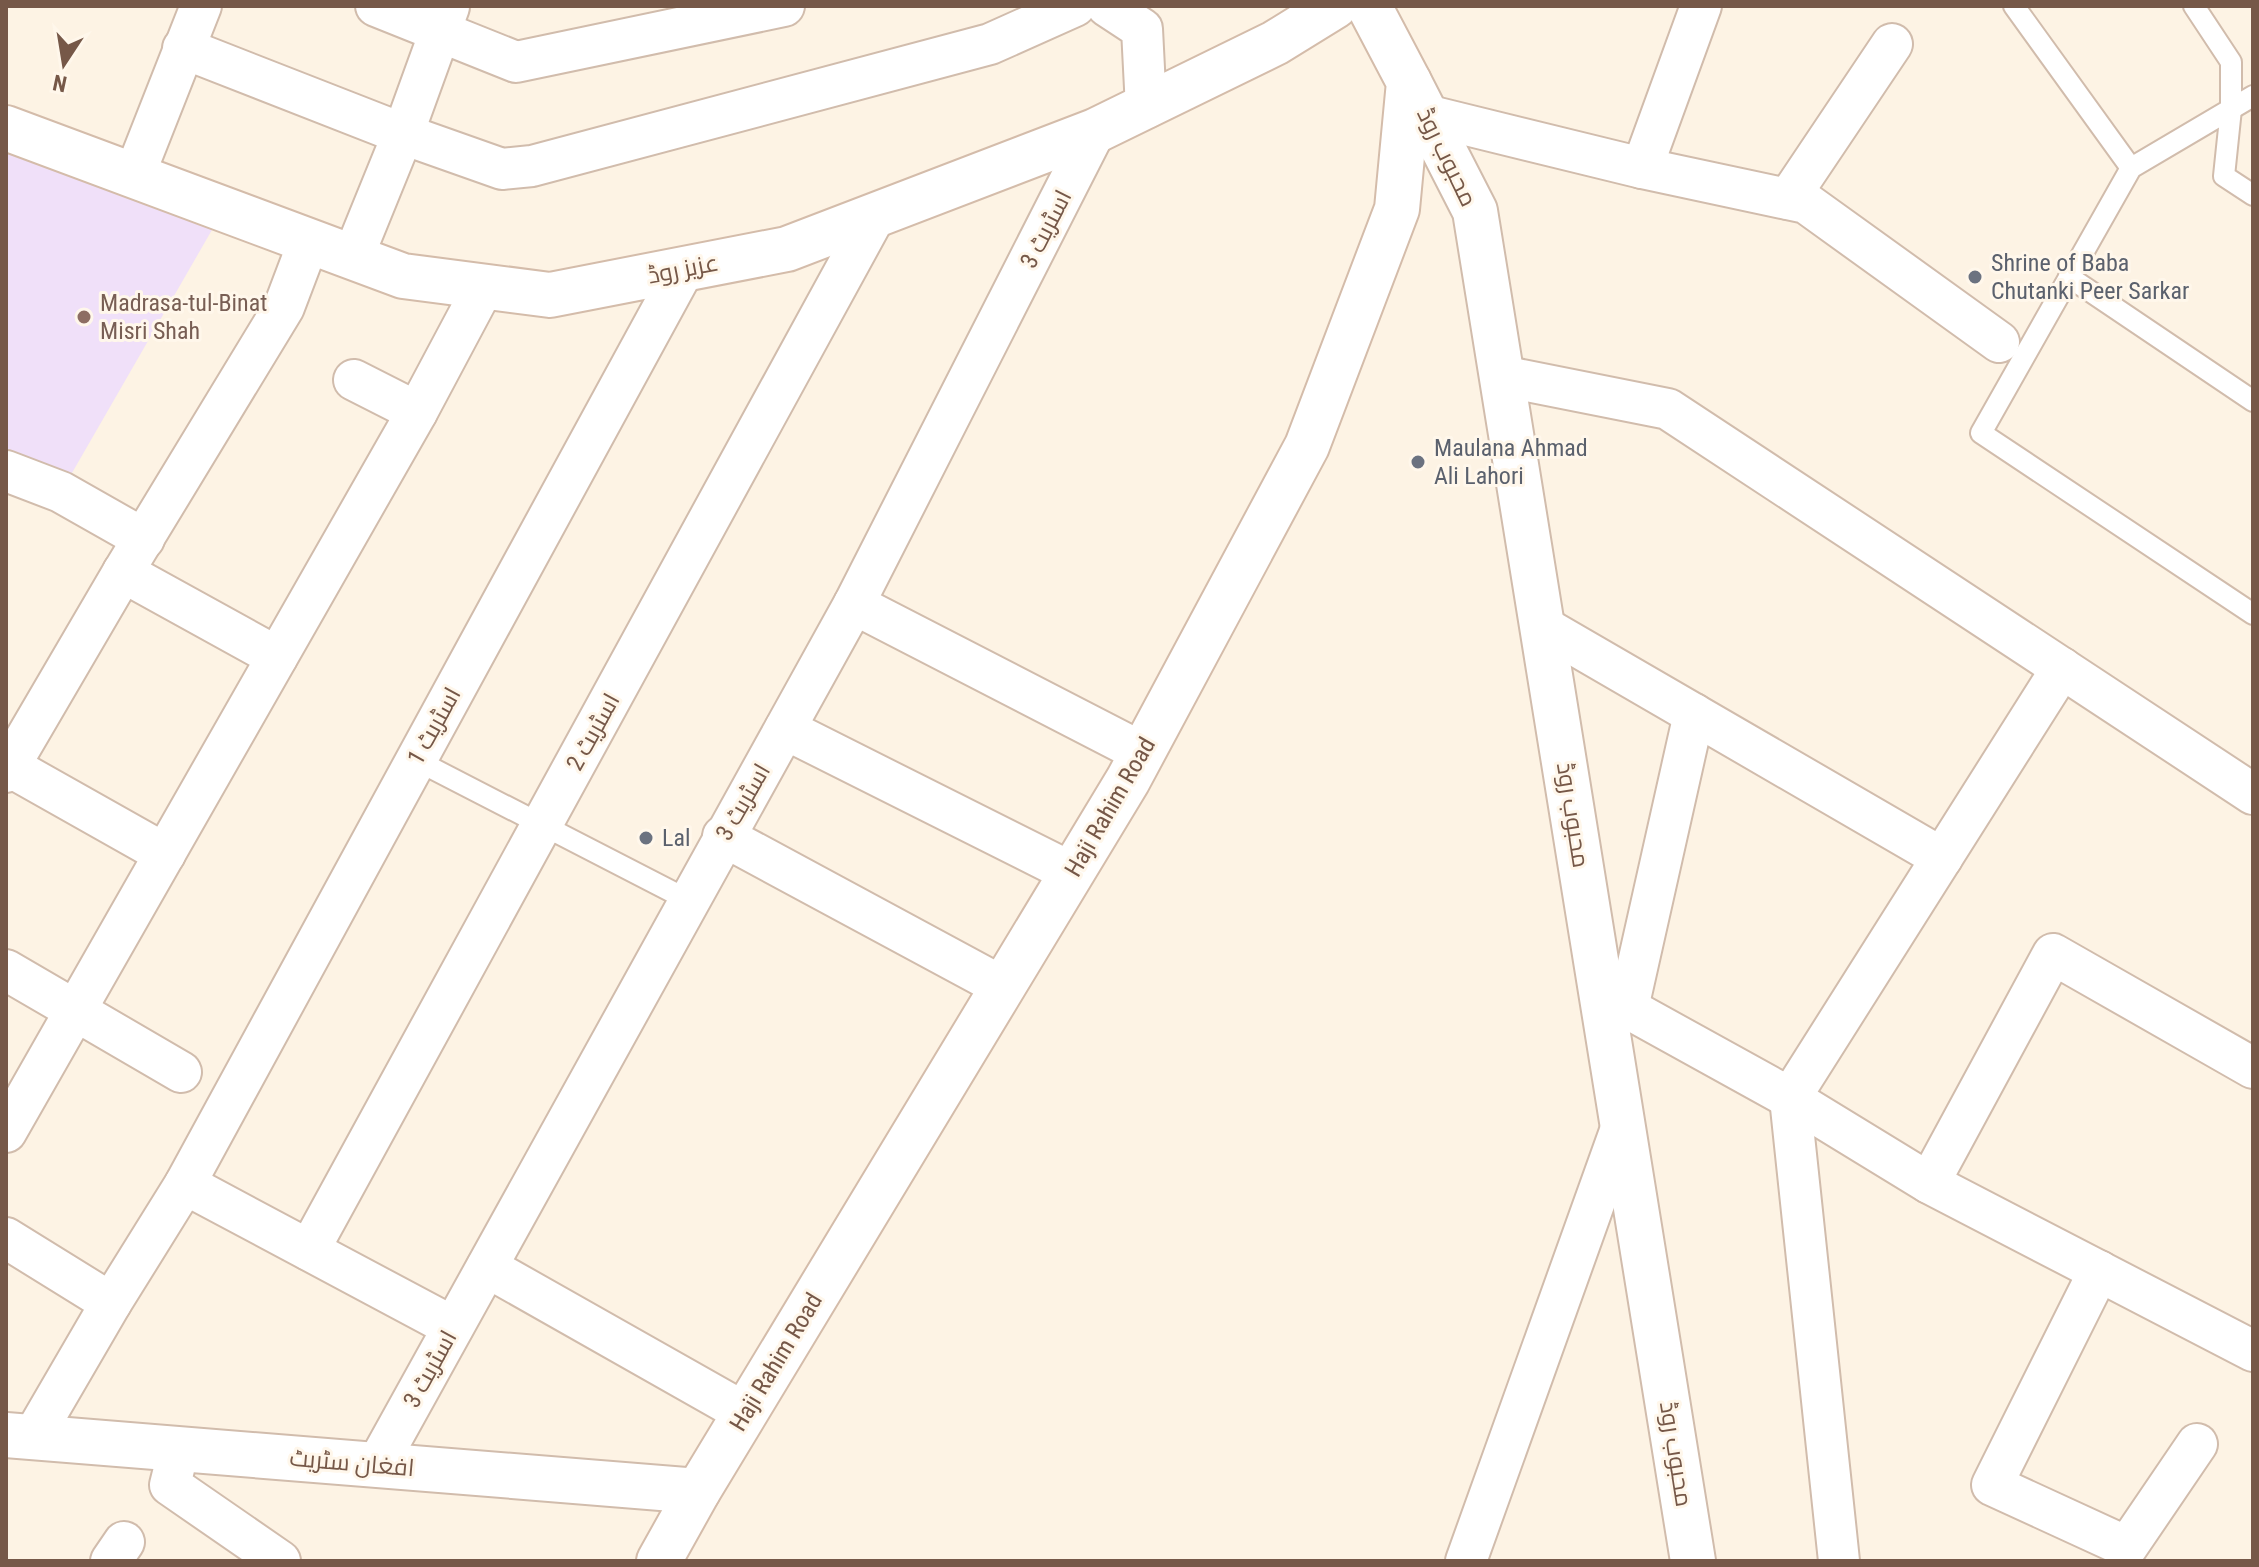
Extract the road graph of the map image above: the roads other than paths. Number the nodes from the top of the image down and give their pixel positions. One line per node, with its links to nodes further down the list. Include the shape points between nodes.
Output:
1 (201, 6): 13 (street)
2 (376, 6): 11 (street)
3 (784, 6): 11 (street, via 516,62)
4 (1075, 6): 20 (street, via 990,44 532,166 502,169)
5 (1107, 6): 16 (street, via 1142,29)
6 (1335, 6): 16 (main road, عزیز روڈ, via 1275,43)
7 (1369, 6): 15 (main road)
8 (1701, 6): 21 (street)
9 (2014, 6): 22 (lane)
10 (2194, 6): 17 (lane, via 2231,62)
11 (445, 18): 20 (street)
12 (1892, 44): 25 (street)
13 (183, 48): 20 (street); 23 (street)
14 (2253, 96): 17 (lane)
15 (1418, 99): 21 (street); 33 (main road, محبوب روڈ, via 1475,211); 47 (main road, Haji Rahim Road, via 1397,209 1307,446)
16 (1146, 108): 19 (main road, عزیز روڈ)
17 (2231, 109): 22 (lane); 24 (lane, via 2224,176)
18 (6, 128): 23 (main road, عزیز روڈ)
19 (1095, 131): 26 (main road, عزیز روڈ); 40 (street, اسٹریٹ 3)
20 (403, 134): 28 (street)
21 (1642, 168): 25 (street)
22 (2131, 168): 30 (lane)
23 (134, 176): 27 (main road, عزیز روڈ)
24 (2253, 195)
25 (1788, 199): 32 (street, via 1806,203)
26 (876, 214): 29 (main road, عزیز روڈ, via 787,249); 51 (street, اسٹریٹ 2)
27 (309, 241): 28 (main road, عزیز روڈ); 38 (street, via 284,307)
28 (353, 257): 31 (main road, عزیز روڈ, via 403,276)
29 (684, 269): 31 (main road, عزیز روڈ, via 550,295); 48 (street, اسٹریٹ 1)
30 (2069, 277): 35 (lane); 41 (lane, via 1981,433)
31 (484, 286): 36 (street)
32 (1999, 342)
33 (1502, 376): 42 (main road, محبوب روڈ); 44 (street, via 1668,409)
34 (354, 380): 36 (street)
35 (2253, 401)
36 (417, 412): 43 (street)
37 (6, 471): 38 (street, via 61,492)
38 (144, 539): 39 (street)
39 (123, 572): 43 (street); 49 (street)
40 (854, 604): 46 (street, اسٹریٹ 3); 47 (street)
41 (2253, 614)
42 (1542, 626): 45 (street); 59 (main road, محبوب روڈ)
43 (277, 657): 53 (street)
44 (2062, 668): 50 (street); 54 (street)
45 (1694, 714): 54 (street); 59 (street)
46 (785, 729): 52 (street, اسٹریٹ 3); 55 (street)
47 (1143, 753): 55 (main road, Haji Rahim Road)
48 (416, 760): 51 (lane); 67 (street, اسٹریٹ 1)
49 (8, 769): 53 (street)
50 (2253, 794)
51 (542, 825): 56 (lane); 69 (street, اسٹریٹ 2)
52 (723, 836): 56 (street, اسٹریٹ 3); 58 (street)
53 (165, 854): 60 (street)
54 (1942, 858): 63 (street)
55 (1072, 873): 58 (main road, Haji Rahim Road)
56 (688, 900): 70 (street, اسٹریٹ 3)
57 (6, 970): 60 (street)
58 (1003, 987): 75 (main road, Haji Rahim Road)
59 (1615, 1001): 63 (street); 64 (main road, محبوب روڈ)
60 (76, 1009): 62 (street); 65 (street)
61 (2253, 1068): 66 (street, via 2053,954)
62 (181, 1072)
63 (1790, 1098): 66 (street); 85 (street)
64 (1623, 1123): 83 (street); 84 (main road, محبوب روڈ)
65 (6, 1132)
66 (1929, 1183): 71 (street)
67 (185, 1184): 69 (street); 72 (street, اسٹریٹ 1)
68 (6, 1238): 72 (street)
69 (309, 1250): 73 (street)
70 (487, 1267): 73 (street, اسٹریٹ 3); 75 (street)
71 (2099, 1271): 74 (street); 77 (street, via 1992,1485 2127,1547)
72 (111, 1303): 76 (street, اسٹریٹ 1)
73 (453, 1327): 79 (street, اسٹریٹ 3)
74 (2253, 1351)
75 (745, 1413): 80 (main road, Haji Rahim Road)
76 (20, 1436): 78 (main road, افغان سٹریٹ)
77 (2197, 1444)
78 (179, 1449): 79 (main road, افغان سٹریٹ); 81 (street, via 170,1485)
79 (377, 1465): 80 (main road, افغان سٹریٹ)
80 (698, 1491): 82 (main road, Haji Rahim Road)
81 (280, 1561)
82 (659, 1561)
83 (1466, 1561)
84 (1693, 1561)
85 (1839, 1561)

